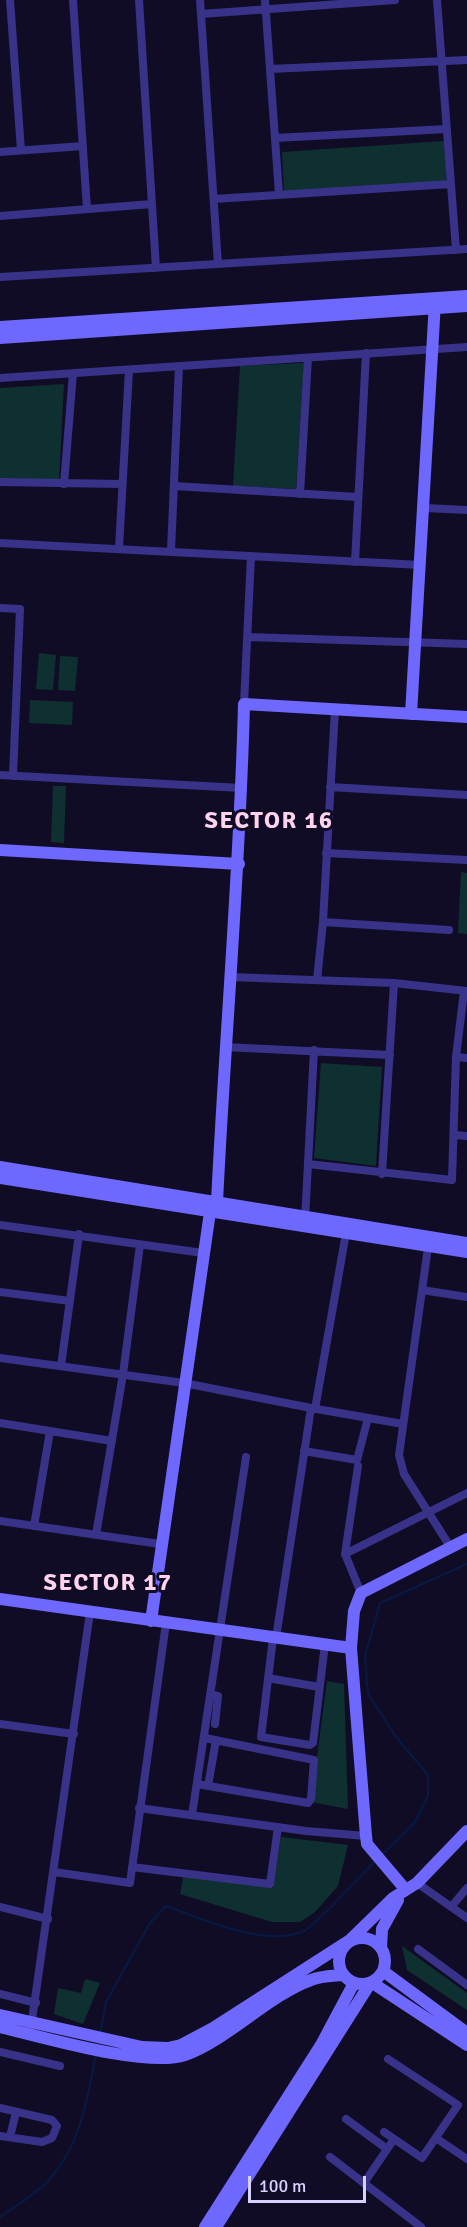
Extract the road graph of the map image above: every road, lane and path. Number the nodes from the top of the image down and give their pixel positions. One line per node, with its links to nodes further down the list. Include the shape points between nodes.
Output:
1 (10, 0): 16 (street)
2 (73, 0): 15 (street)
3 (139, 0): 21 (street)
4 (200, 0): 9 (street)
5 (265, 0): 8 (street)
6 (395, 0): 8 (street)
7 (437, 0): 11 (street)
8 (266, 10): 9 (street); 12 (street)
9 (201, 14): 20 (street)
10 (467, 60): 11 (street)
11 (442, 62): 12 (street); 13 (street)
12 (270, 69): 14 (street)
13 (447, 129): 14 (street); 18 (street)
14 (275, 138): 19 (street)
15 (83, 146): 16 (street); 22 (street)
16 (21, 150): 17 (street)
17 (0, 152)
18 (450, 184): 19 (street); 25 (street)
19 (279, 194): 20 (street)
20 (214, 199): 26 (street)
21 (152, 204): 22 (street); 27 (street)
22 (87, 209): 23 (street)
23 (0, 216)
24 (467, 249): 25 (street)
25 (456, 250): 26 (street)
26 (218, 264): 27 (street)
27 (156, 268): 28 (street)
28 (0, 278)
29 (467, 296): 30 (street)
30 (435, 303): 31 (street); 32 (street); 33 (street); 35 (street)
31 (467, 306)
32 (0, 327)
33 (0, 338)
34 (467, 347): 35 (street)
35 (433, 349): 36 (street); 48 (street)
36 (366, 353): 37 (street); 47 (street)
37 (308, 358): 38 (street); 46 (street)
38 (179, 366): 39 (street); 45 (street)
39 (129, 370): 40 (street); 44 (street)
40 (73, 373): 41 (street); 43 (street)
41 (0, 378)
42 (0, 482): 43 (street)
43 (64, 484): 44 (street)
44 (122, 484): 51 (street)
45 (174, 486): 46 (street); 52 (street)
46 (300, 494): 47 (street)
47 (358, 497): 54 (street)
48 (424, 508): 49 (street); 55 (street)
49 (467, 510)
50 (0, 543): 51 (street)
51 (119, 548): 52 (street)
52 (171, 551): 53 (street)
53 (251, 556): 54 (street); 57 (street)
54 (355, 562): 55 (street)
55 (421, 566): 58 (street)
56 (0, 608): 65 (street, via 20,609)
57 (247, 637): 58 (street); 60 (street)
58 (416, 642): 59 (street); 62 (street)
59 (467, 644)
60 (244, 704): 61 (street); 67 (street)
61 (335, 709): 62 (street); 66 (street)
62 (411, 714): 63 (street)
63 (467, 717)
64 (0, 775): 65 (street)
65 (13, 776): 67 (street)
66 (330, 787): 68 (street); 70 (street)
67 (241, 788): 72 (street)
68 (467, 795)
69 (0, 850): 72 (street)
70 (326, 853): 71 (street); 73 (street)
71 (467, 860)
72 (239, 864): 75 (street)
73 (323, 922): 74 (street); 76 (street)
74 (449, 930)
75 (230, 977): 76 (street); 79 (street)
76 (317, 980): 77 (street)
77 (394, 983): 78 (street); 81 (street)
78 (466, 991): 82 (street)
79 (224, 1047): 80 (street); 90 (street)
80 (314, 1050): 81 (street); 86 (street)
81 (390, 1055): 88 (street)
82 (456, 1057): 83 (street); 84 (street)
83 (467, 1058)
84 (454, 1135): 85 (street); 88 (street, via 452,1180)
85 (467, 1136)
86 (308, 1164): 88 (street); 91 (street)
87 (0, 1167): 90 (street)
88 (382, 1174)
89 (0, 1178): 90 (street)
90 (213, 1207): 91 (street); 99 (street)
91 (305, 1222): 93 (street); 95 (street)
92 (0, 1225): 94 (street)
93 (346, 1233): 95 (street); 108 (street)
94 (79, 1234): 97 (street); 103 (street)
95 (429, 1242): 96 (street); 98 (street); 100 (street)
96 (467, 1243)
97 (140, 1245): 99 (street); 106 (street)
98 (467, 1252)
99 (203, 1253): 107 (street)
100 (422, 1290): 102 (street); 111 (street)
101 (0, 1292): 103 (street)
102 (467, 1297)
103 (70, 1301): 105 (street)
104 (0, 1358): 105 (street)
105 (61, 1366): 106 (street)
106 (123, 1374): 107 (street); 113 (street)
107 (184, 1383): 108 (street); 123 (street)
108 (313, 1408): 109 (street); 114 (street)
109 (368, 1418): 111 (street); 114 (street, via 357,1460)
110 (0, 1423): 112 (street)
111 (404, 1424): 118 (street, via 399,1455 404,1474)
112 (50, 1431): 113 (street); 120 (street)
113 (112, 1441): 121 (street)
114 (304, 1451): 132 (street)
115 (246, 1457): 131 (street)
116 (358, 1466): 125 (street)
117 (467, 1493): 118 (street)
118 (428, 1512): 124 (street); 125 (street)
119 (0, 1521): 120 (street)
120 (34, 1526): 121 (street)
121 (96, 1535): 123 (street)
122 (467, 1539): 124 (street)
123 (160, 1544): 129 (street)
124 (451, 1548): 126 (street)
125 (345, 1554): 126 (street)
126 (362, 1593): 134 (street, via 354,1611)
127 (0, 1599): 128 (street)
128 (90, 1612): 129 (street); 140 (street)
129 (151, 1621): 130 (street)
130 (166, 1623): 131 (street); 145 (street)
131 (219, 1630): 132 (street); 137 (street)
132 (274, 1638): 133 (street); 135 (street)
133 (325, 1644): 134 (street); 136 (street)
134 (351, 1648): 149 (street)
135 (268, 1678): 136 (street); 136 (street, via 262,1738 312,1744)
136 (318, 1687)
137 (211, 1694): 139 (street, via 218,1696); 141 (street)
138 (0, 1724): 140 (street)
139 (214, 1724)
140 (74, 1734): 151 (street)
141 (205, 1738): 142 (street); 143 (street)
142 (216, 1740): 144 (street); 144 (street, via 315,1760 311,1799 308,1803)
143 (197, 1784): 144 (street); 146 (street)
144 (208, 1786)
145 (140, 1808): 146 (street); 150 (street)
146 (192, 1815): 147 (street)
147 (278, 1827): 149 (street); 150 (street, via 270,1884)
148 (467, 1831): 152 (street)
149 (366, 1836): 154 (street, via 372,1850)
150 (132, 1867): 151 (street, via 130,1883)
151 (54, 1872): 158 (street)
152 (417, 1883): 154 (street); 155 (street)
153 (467, 1888): 155 (street)
154 (405, 1889): 159 (street); 160 (street, via 382,1929)
155 (452, 1907): 157 (street)
156 (0, 1908): 158 (street)
157 (467, 1918)
158 (48, 1919): 168 (street)
159 (350, 1940): 160 (street, via 370,1939); 163 (street, via 339,1956); 174 (street, via 190,2041 168,2049)
160 (381, 1947): 162 (street)
161 (418, 1949): 164 (street)
162 (383, 1971): 165 (street); 172 (street)
163 (342, 1975): 166 (street); 174 (street, via 306,1982 185,2055 156,2059)
164 (466, 1981)
165 (371, 1982): 166 (street); 173 (street); 191 (street)
166 (354, 1983): 190 (street, via 321,2045)
167 (0, 1994): 168 (street)
168 (36, 2003): 171 (street)
169 (0, 2015): 171 (street)
170 (0, 2027): 171 (street)
171 (31, 2028): 174 (street)
172 (467, 2033)
173 (467, 2044)
174 (117, 2048)
175 (0, 2052): 177 (street)
176 (388, 2058): 184 (street, via 458,2105)
177 (60, 2066)
178 (0, 2108): 179 (street)
179 (16, 2112): 183 (street); 183 (street, via 52,2120 57,2126 48,2141)
180 (346, 2119): 186 (street)
181 (384, 2133): 185 (street)
182 (0, 2136): 183 (street)
183 (10, 2138)
184 (436, 2138): 185 (street, via 422,2158); 188 (street)
185 (394, 2139): 186 (street)
186 (387, 2150): 189 (street)
187 (330, 2157): 189 (street)
188 (467, 2158)
189 (364, 2183): 192 (street)
190 (205, 2227)
191 (216, 2227)
192 (421, 2227)

